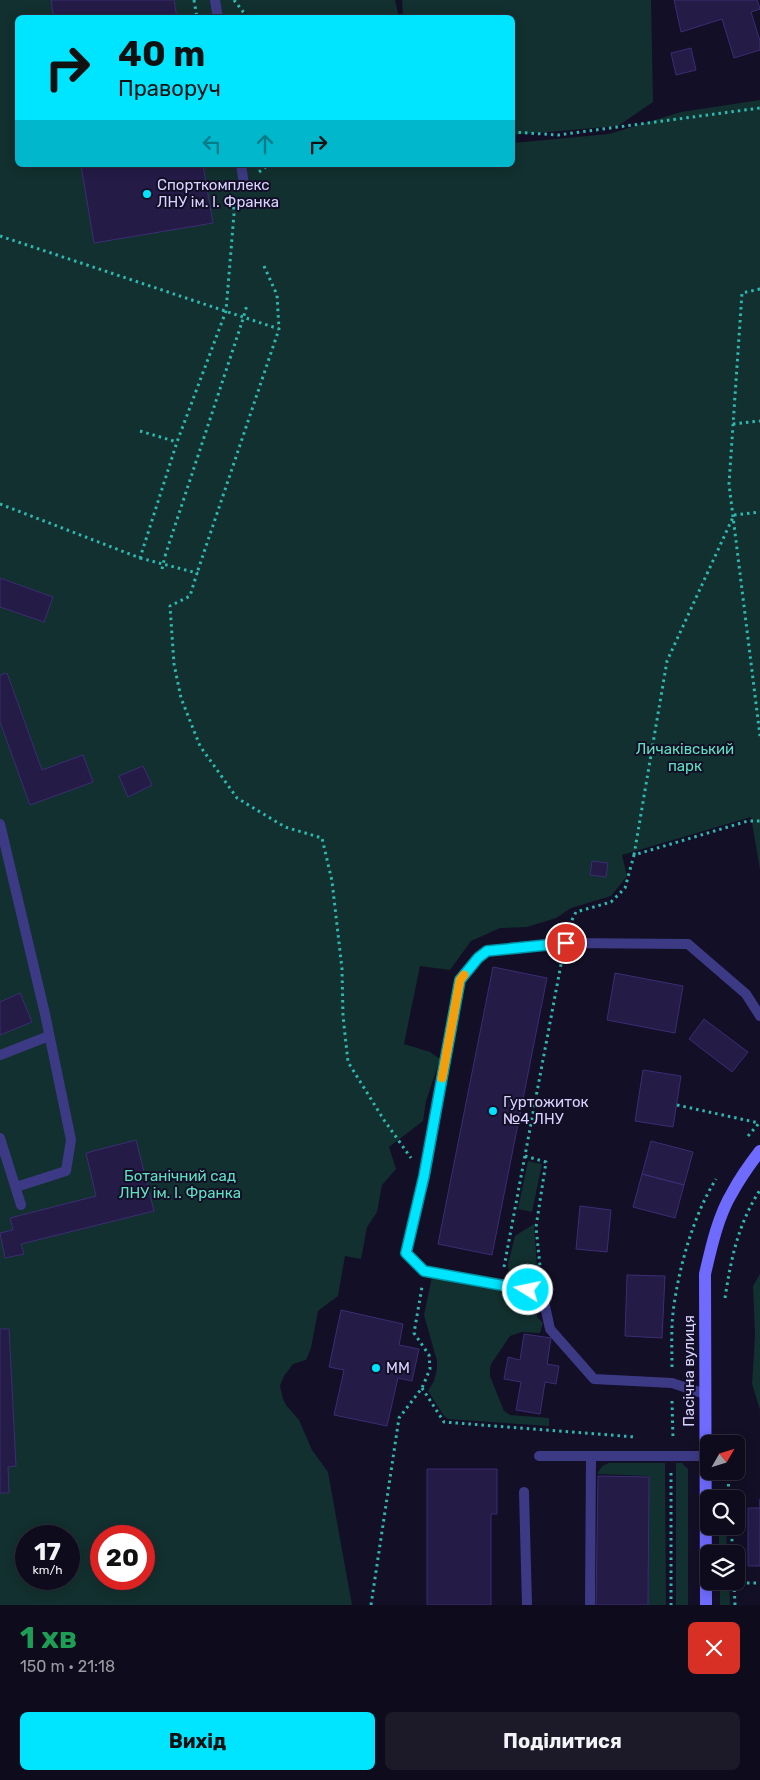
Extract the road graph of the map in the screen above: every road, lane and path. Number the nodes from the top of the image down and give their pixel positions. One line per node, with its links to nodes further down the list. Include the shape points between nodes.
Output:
1 (194, 0): 4 (path)
2 (215, 0): 5 (lane)
3 (234, 0): 6 (path)
4 (196, 15)
5 (218, 15)
6 (246, 15)
7 (760, 108): 8 (path, via 558,136)
8 (515, 132)
9 (241, 167): 10 (lane)
10 (244, 184)
11 (233, 194): 16 (path)
12 (0, 236): 16 (path)
13 (264, 266): 17 (path, via 277,294)
14 (760, 289): 19 (path, via 742,293)
15 (247, 305): 26 (path, bridge)
16 (226, 311): 17 (path); 21 (path)
17 (279, 329): 27 (path)
18 (760, 421): 19 (path)
19 (733, 424): 24 (path, via 729,484)
20 (140, 430): 21 (path)
21 (177, 442): 25 (path)
22 (0, 504): 25 (path)
23 (760, 512): 24 (path)
24 (734, 515): 28 (path); 31 (path, via 667,661)
25 (140, 558): 27 (path)
26 (162, 569)
27 (197, 573): 41 (path, via 190,596 170,606 174,664 181,698 200,746 237,798 285,827 322,838 332,881 348,1062)
28 (760, 736)
29 (760, 821): 31 (path, via 748,821)
30 (0, 824): 34 (lane)
31 (634, 855): 32 (path, via 625,888 611,902 576,912)
32 (566, 943): 33 (lane, via 688,944 746,994); 40 (path); 41 (lane, via 487,951 460,980)
33 (760, 1016)
34 (49, 1036): 35 (lane); 42 (lane, via 70,1140 66,1171)
35 (0, 1055)
36 (677, 1105): 37 (path)
37 (759, 1123)
38 (0, 1138): 42 (lane)
39 (760, 1150): 50 (main road, Пасічна вулиця, via 730,1195 705,1274)
40 (525, 1156): 46 (path); 47 (path, via 546,1162 536,1227)
41 (424, 1176): 45 (lane, via 406,1253)
42 (16, 1187): 44 (lane)
43 (760, 1190): 48 (path, via 743,1220 731,1259)
44 (22, 1205)
45 (424, 1271): 46 (lane); 49 (path, via 414,1333 429,1356 430,1369)
46 (500, 1285): 47 (lane)
47 (542, 1292): 50 (lane, via 550,1329 594,1379 672,1383)
48 (725, 1304)
49 (422, 1388): 52 (path, via 444,1422); 61 (path, via 399,1418)
50 (705, 1394): 51 (main road, Пасічна вулиця)
51 (705, 1435)
52 (643, 1437)
53 (540, 1456): 54 (lane)
54 (591, 1456): 55 (lane); 63 (lane)
55 (700, 1456)
56 (705, 1480): 64 (main road, Пасічна вулиця)
57 (524, 1492): 62 (lane)
58 (745, 1582): 59 (path)
59 (760, 1583)
60 (734, 1590): 65 (path)
61 (371, 1605)
62 (527, 1605)
63 (590, 1605)
64 (706, 1605)
65 (735, 1605)

